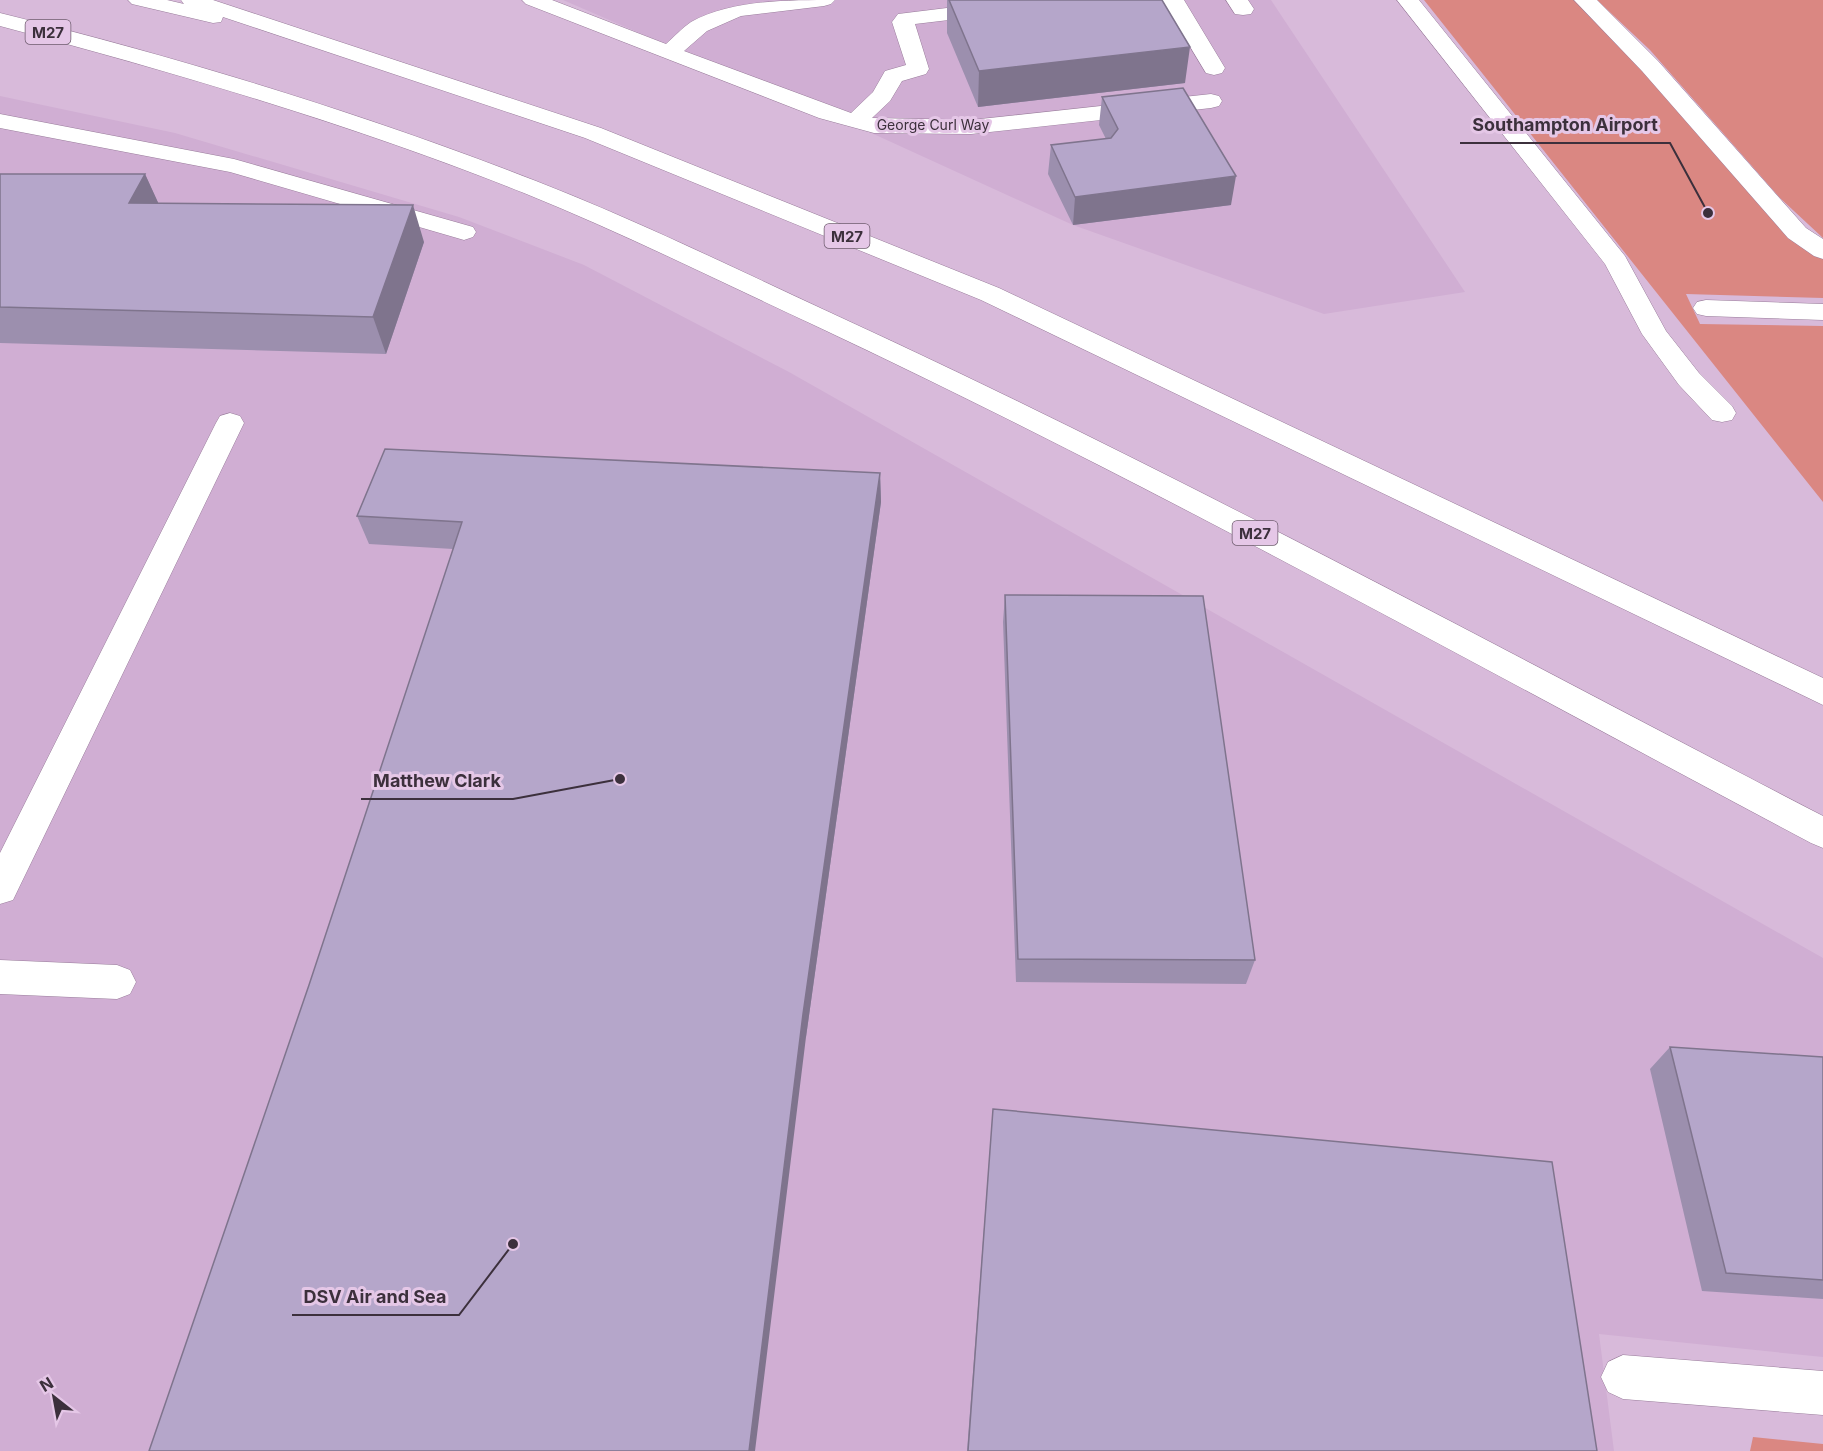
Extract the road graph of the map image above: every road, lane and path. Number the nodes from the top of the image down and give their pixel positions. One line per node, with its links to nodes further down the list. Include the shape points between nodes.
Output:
1 (139, 0): 12 (main road, M27)
2 (192, 0): 12 (main road, M27)
3 (533, 0): 14 (main road, George Curl Way)
4 (824, 0): 9 (main road)
5 (1066, 0): 18 (main road, via 906,19 903,22 918,69 893,76 882,96)
6 (1173, 0): 15 (main road)
7 (1408, 0): 23 (main road, via 1616,262 1654,334)
8 (1585, 0): 20 (main road, via 1650,66 1797,233)
9 (796, 2): 14 (main road, via 737,10 699,26)
10 (0, 19): 13 (main road, M27)
11 (0, 33): 13 (main road, M27)
12 (291, 34): 25 (main road, M27, via 593,133 990,294)
13 (97, 44): 26 (main road, M27, via 357,126 530,187 898,352 1308,560)
14 (671, 51): 18 (main road, George Curl Way)
15 (1214, 68)
16 (1211, 101): 18 (main road, George Curl Way, via 971,127 874,126)
17 (0, 121): 19 (main road, via 234,166)
18 (856, 121)
19 (464, 232)
20 (1823, 251)
21 (1706, 308): 22 (main road)
22 (1823, 312)
23 (1722, 413)
24 (230, 423): 27 (main road)
25 (1823, 692)
26 (1823, 833)
27 (0, 889)
28 (0, 977): 29 (main road)
29 (117, 982)
30 (1623, 1377): 31 (main road)
31 (1823, 1393)

